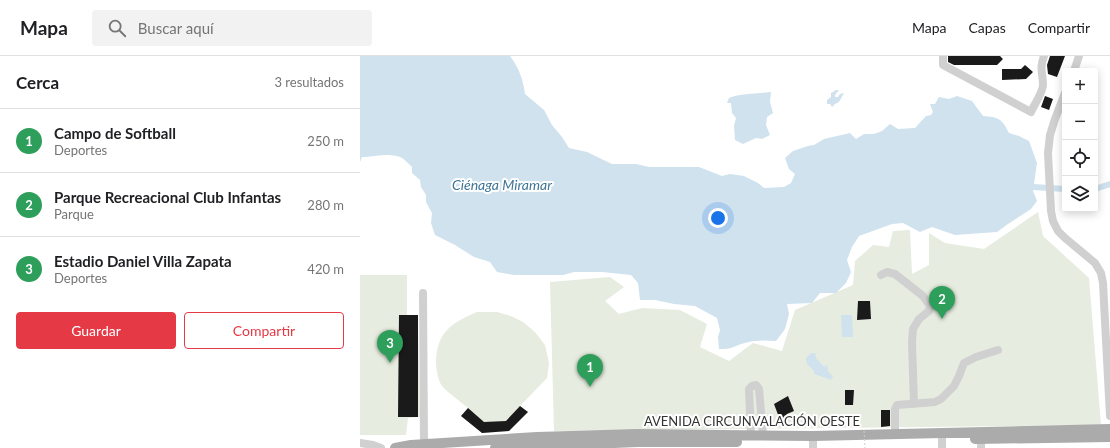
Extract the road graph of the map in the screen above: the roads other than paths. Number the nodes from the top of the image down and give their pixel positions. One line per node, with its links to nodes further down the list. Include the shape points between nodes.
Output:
1 (943, 56): 2 (street, via 943,65 1031,112 1043,87 1041,69)
2 (1044, 56)
3 (1079, 56): 4 (street)
4 (1075, 68)
5 (1062, 100): 8 (street, via 1050,135 1048,152 1053,221 1058,231 1095,263 1101,273)
6 (881, 275): 10 (street, via 887,272 895,274 923,296 930,306 929,311 913,329)
7 (423, 293): 22 (street)
8 (1108, 331): 11 (street)
9 (998, 350): 10 (street, via 964,363 954,386 941,399)
10 (914, 404): 13 (street, via 897,405)
11 (1110, 416)
12 (1110, 429): 17 (main road, AVENIDA CIRCUNVALACIÓN OESTE)
13 (895, 434): 17 (main road, AVENIDA CIRCUNVALACIÓN OESTE); 19 (main road, AVENIDA CIRCUNVALACIÓN OESTE)
14 (751, 435): 15 (main road, AVENIDA CIRCUNVALACIÓN OESTE); 15 (street, via 748,389 756,385 759,389); 18 (main road, AVENIDA CIRCUNVALACIÓN OESTE)
15 (762, 435): 19 (main road, AVENIDA CIRCUNVALACIÓN OESTE)
16 (1110, 437): 21 (main road, AVENIDA CIRCUNVALACIÓN OESTE)
17 (942, 440): 19 (main road, AVENIDA CIRCUNVALACIÓN OESTE); 21 (main road, AVENIDA CIRCUNVALACIÓN OESTE)
18 (727, 442): 19 (main road, AVENIDA CIRCUNVALACIÓN OESTE); 23 (main road, AVENIDA CIRCUNVALACIÓN OESTE, via 637,434); 24 (main road, AVENIDA CIRCUNVALACIÓN OESTE)
19 (813, 442)
20 (360, 443): 26 (street)
21 (981, 443)
22 (424, 444): 23 (main road, AVENIDA CIRCUNVALACIÓN OESTE); 27 (main road, AVENIDA CIRCUNVALACIÓN OESTE)
23 (534, 444): 24 (main road, AVENIDA CIRCUNVALACIÓN OESTE); 25 (main road, AVENIDA CIRCUNVALACIÓN OESTE)
24 (638, 445)
25 (520, 447): 28 (main road, AVENIDA CIRCUNVALACIÓN OESTE)
26 (381, 448)
27 (395, 448)
28 (495, 448)

